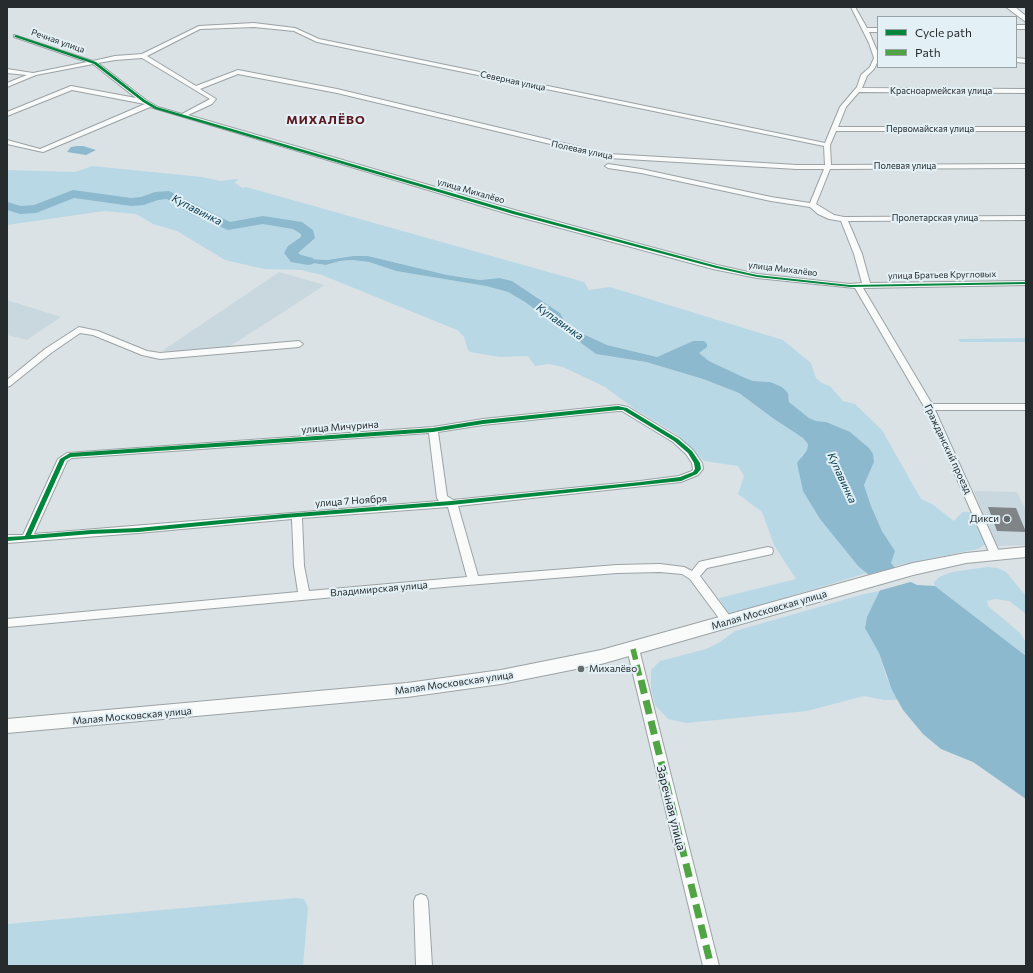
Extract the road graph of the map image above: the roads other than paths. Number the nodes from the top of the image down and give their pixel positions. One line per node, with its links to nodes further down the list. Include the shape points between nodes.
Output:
1 (853, 7): 4 (street)
2 (1010, 7): 3 (main road)
3 (1026, 20)
4 (866, 30): 5 (street); 8 (street)
5 (877, 30)
6 (16, 36): 9 (street, Речная улица)
7 (143, 56): 9 (street, via 115,58); 13 (street); 22 (street, Северная улица, via 199,28 254,25 295,30 317,40)
8 (877, 58): 14 (street)
9 (95, 63): 11 (street); 16 (street, улица Михалёво)
10 (7, 71): 11 (street)
11 (35, 74): 12 (street)
12 (7, 85)
13 (197, 88): 18 (street, via 213,99); 24 (street, Полевая улица, via 238,72 337,91 603,155)
14 (856, 90): 15 (street, Красноармейская улица); 20 (street, via 843,107)
15 (1026, 92)
16 (148, 103): 17 (street, via 71,88); 18 (street, улица Михалёво); 21 (street, via 41,151)
17 (7, 114)
18 (184, 116): 30 (street, улица Михалёво, via 515,213 716,267 758,276)
19 (1026, 128): 20 (street, Первомайская улица)
20 (834, 129): 22 (street)
21 (7, 142)
22 (827, 145): 24 (street)
23 (608, 166): 26 (street)
24 (828, 166): 25 (street, Полевая улица); 26 (street)
25 (1026, 166)
26 (812, 205): 28 (street, Пролетарская улица, via 832,217)
27 (1026, 218): 28 (street, Пролетарская улица)
28 (844, 219): 30 (street, Гражданский проезд, via 858,254)
29 (1026, 283): 30 (street, улица Братьев Кругловых)
30 (863, 286): 33 (street, Гражданский проезд)
31 (299, 344): 32 (street, via 160,356 145,354 95,333 78,330)
32 (7, 384)
33 (929, 407): 34 (street); 43 (street, Гражданский проезд)
34 (1026, 407)
35 (433, 430): 36 (street, улица Мичурина, via 483,422 618,408 632,413 676,440 690,452 697,463 698,469); 37 (street, via 442,498); 39 (street, улица Мичурина, via 70,455 63,459)
36 (695, 473): 37 (street, улица 7 Ноября, via 681,479)
37 (451, 503): 38 (street, улица 7 Ноября); 45 (street)
38 (297, 515): 39 (street, улица 7 Ноября); 46 (street, via 299,566)
39 (27, 538): 40 (street, улица 7 Ноября)
40 (7, 539)
41 (768, 551): 44 (street, via 702,565)
42 (1026, 552): 43 (main road, Малая Московская улица)
43 (995, 554): 47 (main road, Малая Московская улица, via 913,569)
44 (694, 576): 45 (street, Владимирская улица, via 684,571 646,569); 47 (street)
45 (474, 581): 46 (street, Владимирская улица)
46 (304, 596): 48 (street, Владимирская улица)
47 (728, 622): 49 (main road, Малая Московская улица)
48 (7, 623)
49 (633, 649): 50 (main road, Малая Московская улица, via 534,672 407,690); 53 (street, Заречная улица)
50 (7, 726)
51 (421, 901): 52 (street)
52 (424, 966)
53 (711, 966)

